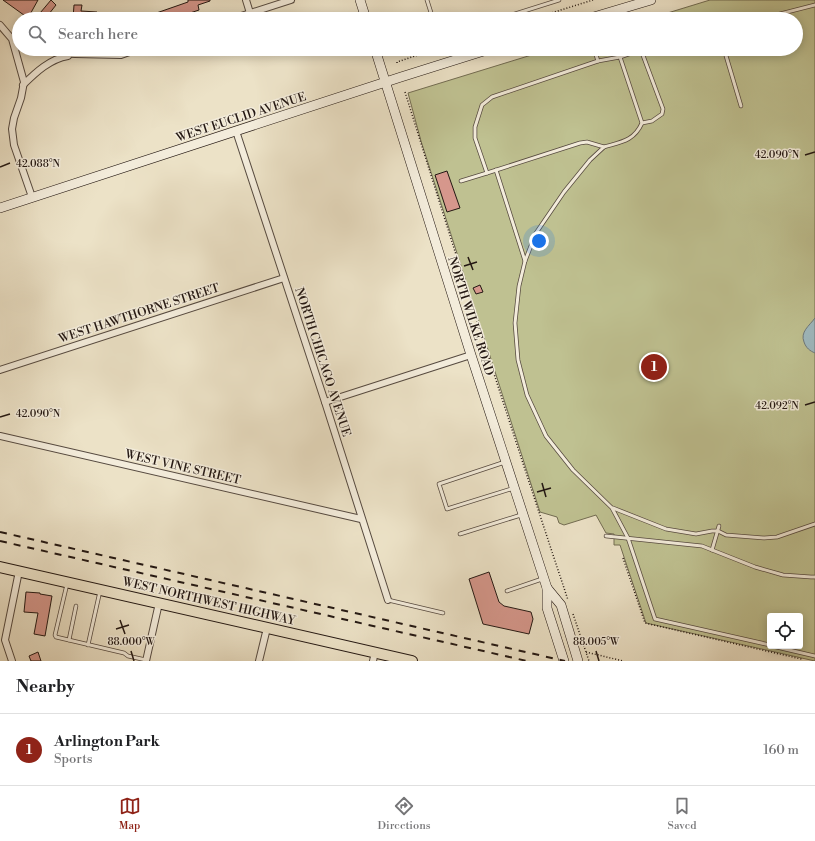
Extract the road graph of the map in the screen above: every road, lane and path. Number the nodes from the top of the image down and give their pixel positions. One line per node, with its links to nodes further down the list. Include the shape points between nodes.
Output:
1 (246, 0): 9 (street)
2 (291, 0): 10 (street)
3 (360, 0): 11 (main road)
4 (427, 0): 12 (lane)
5 (558, 0): 13 (lane)
6 (593, 0): 14 (path)
7 (650, 0): 15 (main road)
8 (815, 5): 16 (lane)
9 (250, 12)
10 (253, 12)
11 (364, 12)
12 (431, 12)
13 (521, 12)
14 (554, 12)
15 (610, 12)
16 (788, 12)
17 (0, 25): 18 (street)
18 (12, 39)
19 (17, 56): 32 (street)
20 (67, 56): 32 (street, via 48,64)
21 (377, 56): 31 (main road, NORTH WILKE ROAD)
22 (415, 56): 30 (path)
23 (468, 56): 31 (main road, WEST EUCLID AVENUE)
24 (596, 56): 29 (lane)
25 (625, 56): 28 (lane)
26 (644, 56): 35 (lane, via 663,109 662,114 652,121)
27 (726, 56): 34 (lane)
28 (620, 58): 29 (lane); 35 (lane)
29 (598, 61): 39 (lane, via 492,97 482,105 475,127 475,138)
30 (397, 63)
31 (385, 82): 36 (main road, WEST EUCLID AVENUE); 45 (main road, NORTH WILKE ROAD)
32 (23, 85): 41 (street, via 12,129 14,145)
33 (405, 92): 72 (path, via 492,370)
34 (741, 106)
35 (642, 123): 37 (lane, via 631,138)
36 (236, 131): 41 (main road, WEST EUCLID AVENUE); 44 (street, NORTH CHICAGO AVENUE)
37 (604, 148): 38 (lane, via 580,142); 43 (lane, via 590,160 564,192 536,233)
38 (496, 170): 39 (lane); 43 (lane)
39 (487, 173): 40 (lane)
40 (461, 180)
41 (32, 197): 42 (main road, WEST EUCLID AVENUE)
42 (0, 208)
43 (525, 261): 51 (lane, via 519,286 516,323 518,360 527,396 546,436 573,470)
44 (284, 278): 46 (street, WEST HAWTHORNE STREET); 47 (street, NORTH CHICAGO AVENUE)
45 (471, 355): 47 (street); 49 (main road, NORTH WILKE ROAD)
46 (0, 370)
47 (325, 402): 53 (street, NORTH CHICAGO AVENUE)
48 (0, 436): 53 (street, WEST VINE STREET)
49 (505, 462): 50 (main road, NORTH WILKE ROAD); 50 (lane, via 438,484 447,509)
50 (514, 488): 52 (main road, NORTH WILKE ROAD)
51 (612, 508): 56 (lane, via 666,529 696,534); 59 (lane)
52 (523, 515): 57 (lane); 64 (main road, NORTH WILKE ROAD)
53 (362, 519): 69 (street, NORTH CHICAGO AVENUE)
54 (815, 524): 56 (lane, via 777,538 726,535)
55 (719, 526): 56 (lane)
56 (718, 531): 60 (lane)
57 (460, 534)
58 (606, 536): 59 (lane)
59 (628, 538): 60 (lane, via 702,546); 78 (lane, via 656,619)
60 (712, 550): 63 (lane, via 783,575)
61 (0, 567): 62 (main road, WEST NORTHWEST HIGHWAY)
62 (19, 571): 65 (main road, WEST NORTHWEST HIGHWAY); 84 (street, via 5,640)
63 (815, 576)
64 (544, 578): 66 (main road, NORTH WILKE ROAD); 68 (lane)
65 (67, 582): 67 (main road, WEST NORTHWEST HIGHWAY); 76 (lane, via 55,635)
66 (547, 588): 87 (main road, NORTH WILKE ROAD, via 547,608); 88 (main road, NORTH WILKE ROAD, via 561,605)
67 (101, 589): 70 (main road, WEST NORTHWEST HIGHWAY); 77 (lane)
68 (506, 591)
69 (388, 600): 73 (lane)
70 (159, 603): 75 (main road, WEST NORTHWEST HIGHWAY); 83 (street)
71 (76, 606): 76 (lane)
72 (570, 606)
73 (443, 613)
74 (573, 614): 80 (path)
75 (267, 628): 82 (main road, WEST NORTHWEST HIGHWAY); 85 (street)
76 (69, 640): 77 (lane)
77 (88, 644): 83 (lane)
78 (767, 645)
79 (784, 649): 81 (lane)
80 (586, 652): 89 (path); 90 (path)
81 (815, 656)
82 (374, 657): 86 (main road, WEST NORTHWEST HIGHWAY)
83 (146, 660)
84 (12, 661)
85 (259, 661)
86 (412, 661)
87 (564, 661)
88 (578, 661)
89 (589, 661)
90 (624, 661)

